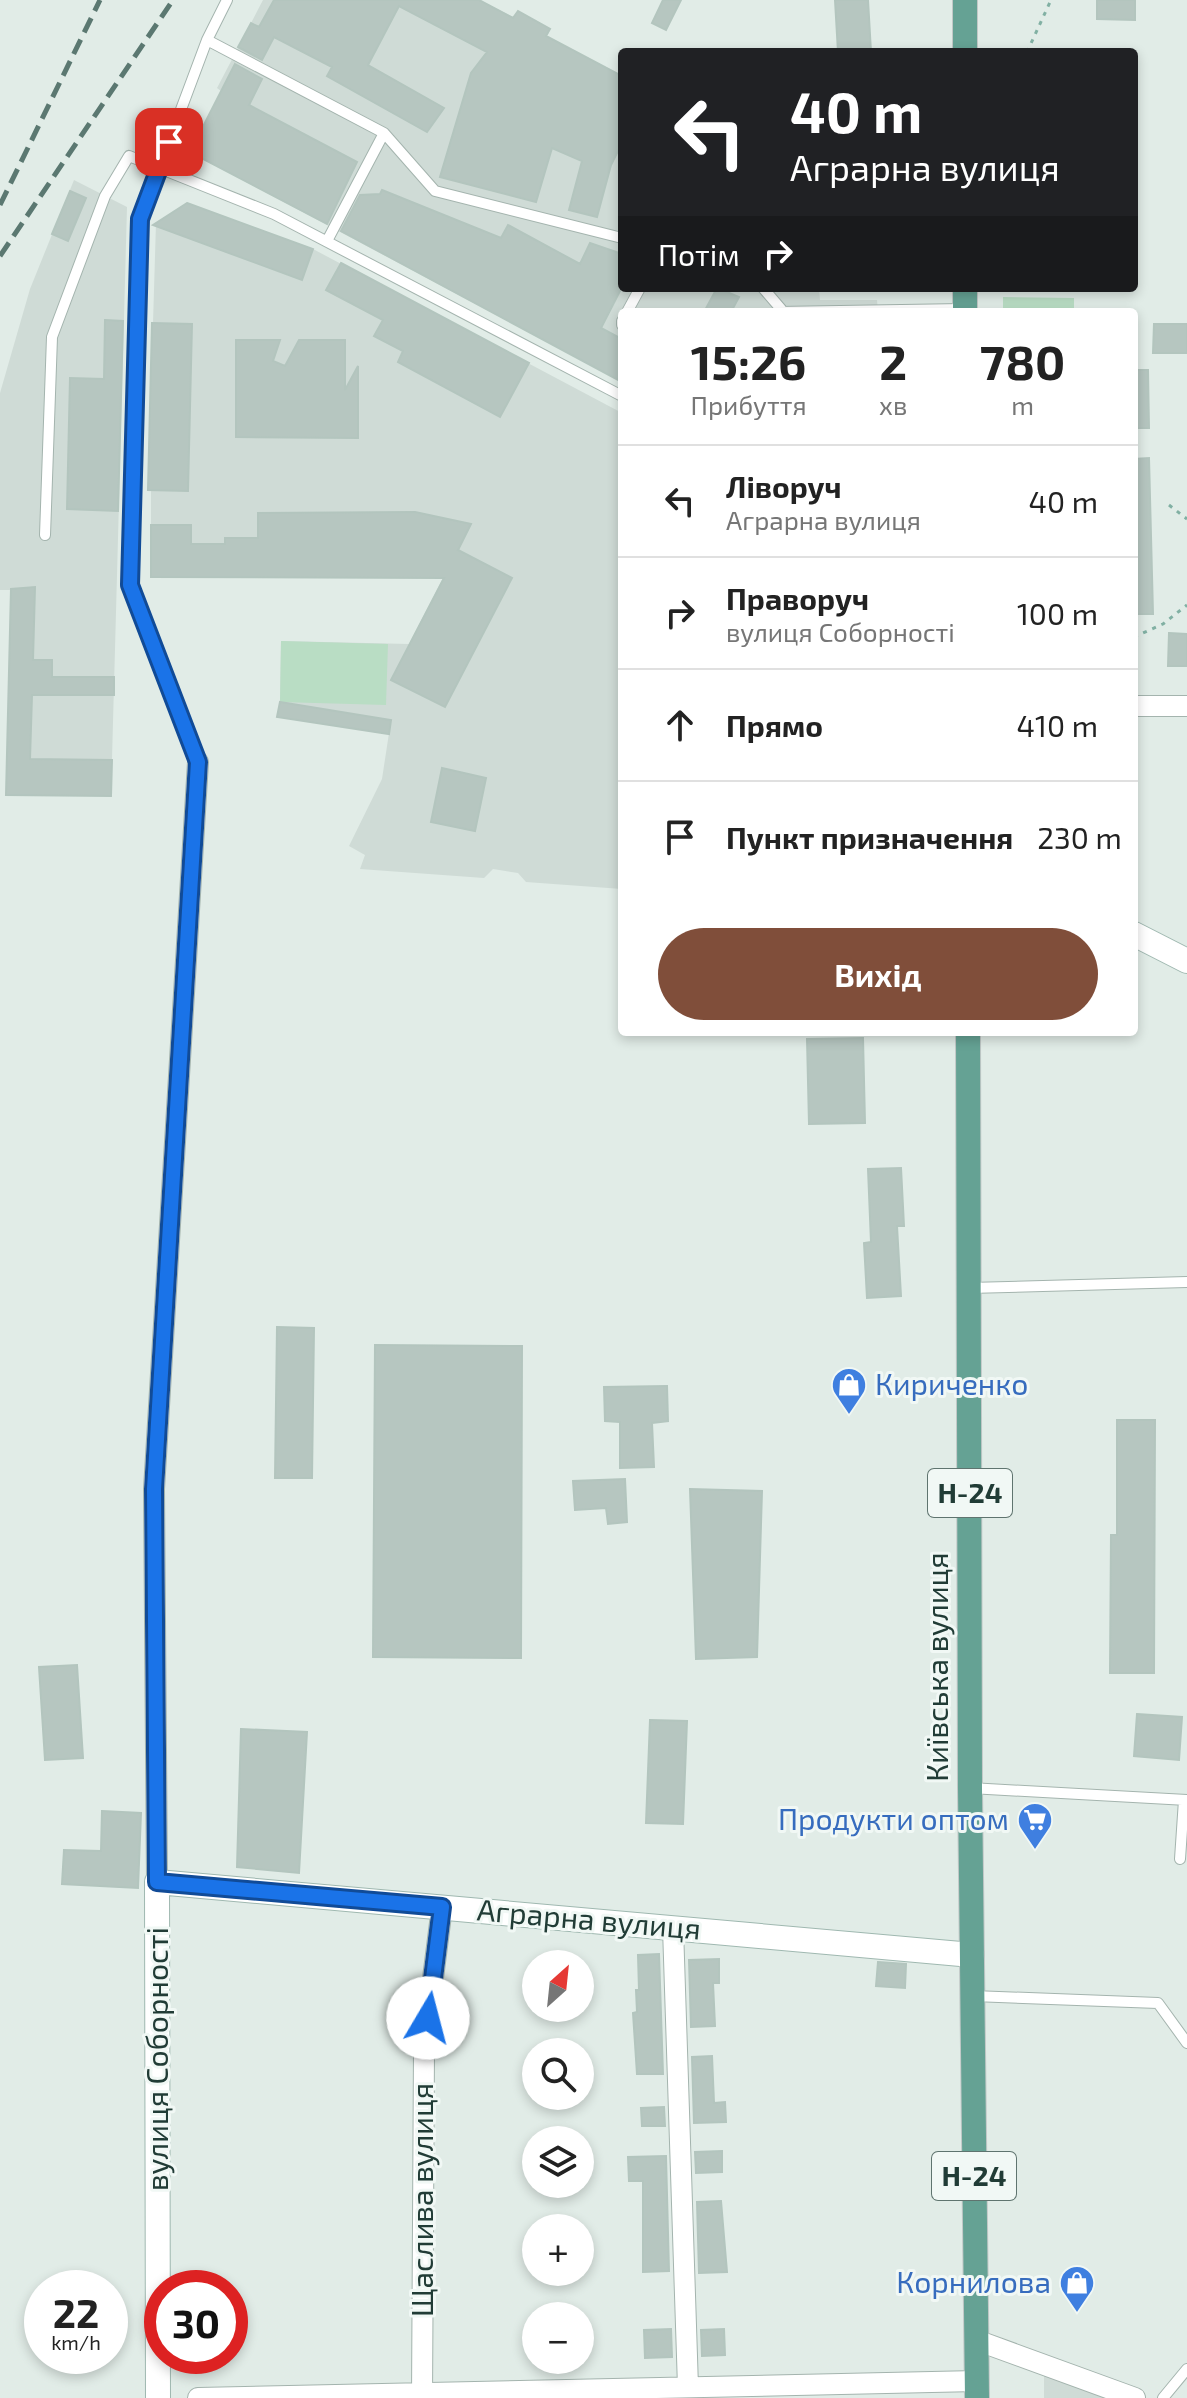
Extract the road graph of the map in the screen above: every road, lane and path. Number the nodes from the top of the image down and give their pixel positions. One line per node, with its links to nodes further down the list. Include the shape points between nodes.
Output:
1 (227, 0): 4 (lane)
2 (965, 0): 5 (main road)
3 (1051, 0): 6 (path)
4 (207, 40): 7 (lane); 8 (lane)
5 (965, 48)
6 (1027, 48)
7 (384, 133): 9 (lane, via 435,191); 10 (lane)
8 (159, 168): 10 (lane); 16 (lane, via 129,156 105,196 55,327); 21 (lane, via 140,219 130,585)
9 (618, 237)
10 (327, 241): 13 (lane)
11 (965, 303): 12 (lane)
12 (849, 308)
13 (618, 394)
14 (1169, 505): 15 (path)
15 (1187, 519)
16 (45, 535)
17 (1187, 605): 18 (path)
18 (1138, 635)
19 (1138, 706): 20 (street)
20 (1187, 706)
21 (198, 762): 30 (street, вулиця Соборності, via 154,1489)
22 (1138, 936): 23 (street)
23 (1187, 961)
24 (968, 1036): 26 (main road, Київська вулиця / Н-24)
25 (1187, 1282): 26 (lane)
26 (969, 1288): 27 (main road, Київська вулиця / Н-24)
27 (970, 1788): 28 (lane); 33 (main road, Київська вулиця / Н-24)
28 (1186, 1800): 29 (lane)
29 (1180, 1859)
30 (157, 1882): 31 (street, Аграрна вулиця); 42 (street, вулиця Соборності)
31 (442, 1907): 32 (street, Аграрна вулиця); 41 (street, Щаслива вулиця, via 424,2049)
32 (673, 1928): 33 (street, Аграрна вулиця); 38 (street)
33 (972, 1955): 34 (main road, Київська вулиця / Н-24)
34 (973, 1996): 35 (lane, via 1158,2003); 36 (main road, Київська вулиця / Н-24)
35 (1187, 2043)
36 (976, 2340): 39 (main road, Київська вулиця / Н-24); 44 (street)
37 (1187, 2369): 45 (lane)
38 (688, 2387): 39 (street); 40 (street)
39 (977, 2390)
40 (666, 2393): 41 (street)
41 (422, 2396): 43 (street)
42 (158, 2398)
43 (198, 2398)
44 (1135, 2398)
45 (1163, 2398)

